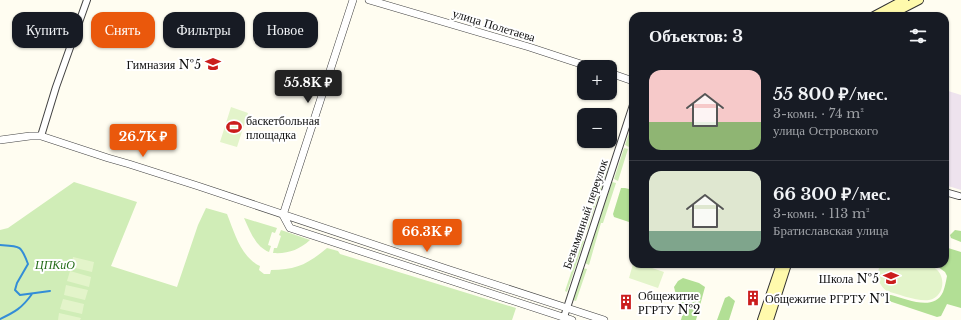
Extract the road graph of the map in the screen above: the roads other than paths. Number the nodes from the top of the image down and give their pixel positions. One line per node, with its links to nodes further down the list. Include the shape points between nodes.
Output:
1 (87, 0): 12 (street)
2 (353, 0): 16 (street)
3 (369, 0): 8 (street, улица Полетаева)
4 (904, 0): 6 (main road)
5 (919, 0): 7 (main road)
6 (882, 12)
7 (896, 12)
8 (577, 63)
9 (617, 75): 10 (street)
10 (629, 80)
11 (629, 117): 19 (street, Безымянный переулок)
12 (41, 136): 13 (street); 16 (street)
13 (0, 140)
14 (949, 193): 15 (street)
15 (959, 196)
16 (282, 215): 19 (street); 20 (street, via 290,228)
17 (780, 268): 23 (main road)
18 (786, 268): 24 (main road)
19 (566, 308): 20 (street, Безымянный переулок); 22 (street)
20 (564, 317): 21 (street)
21 (572, 320)
22 (604, 320)
23 (762, 320)
24 (769, 320)

